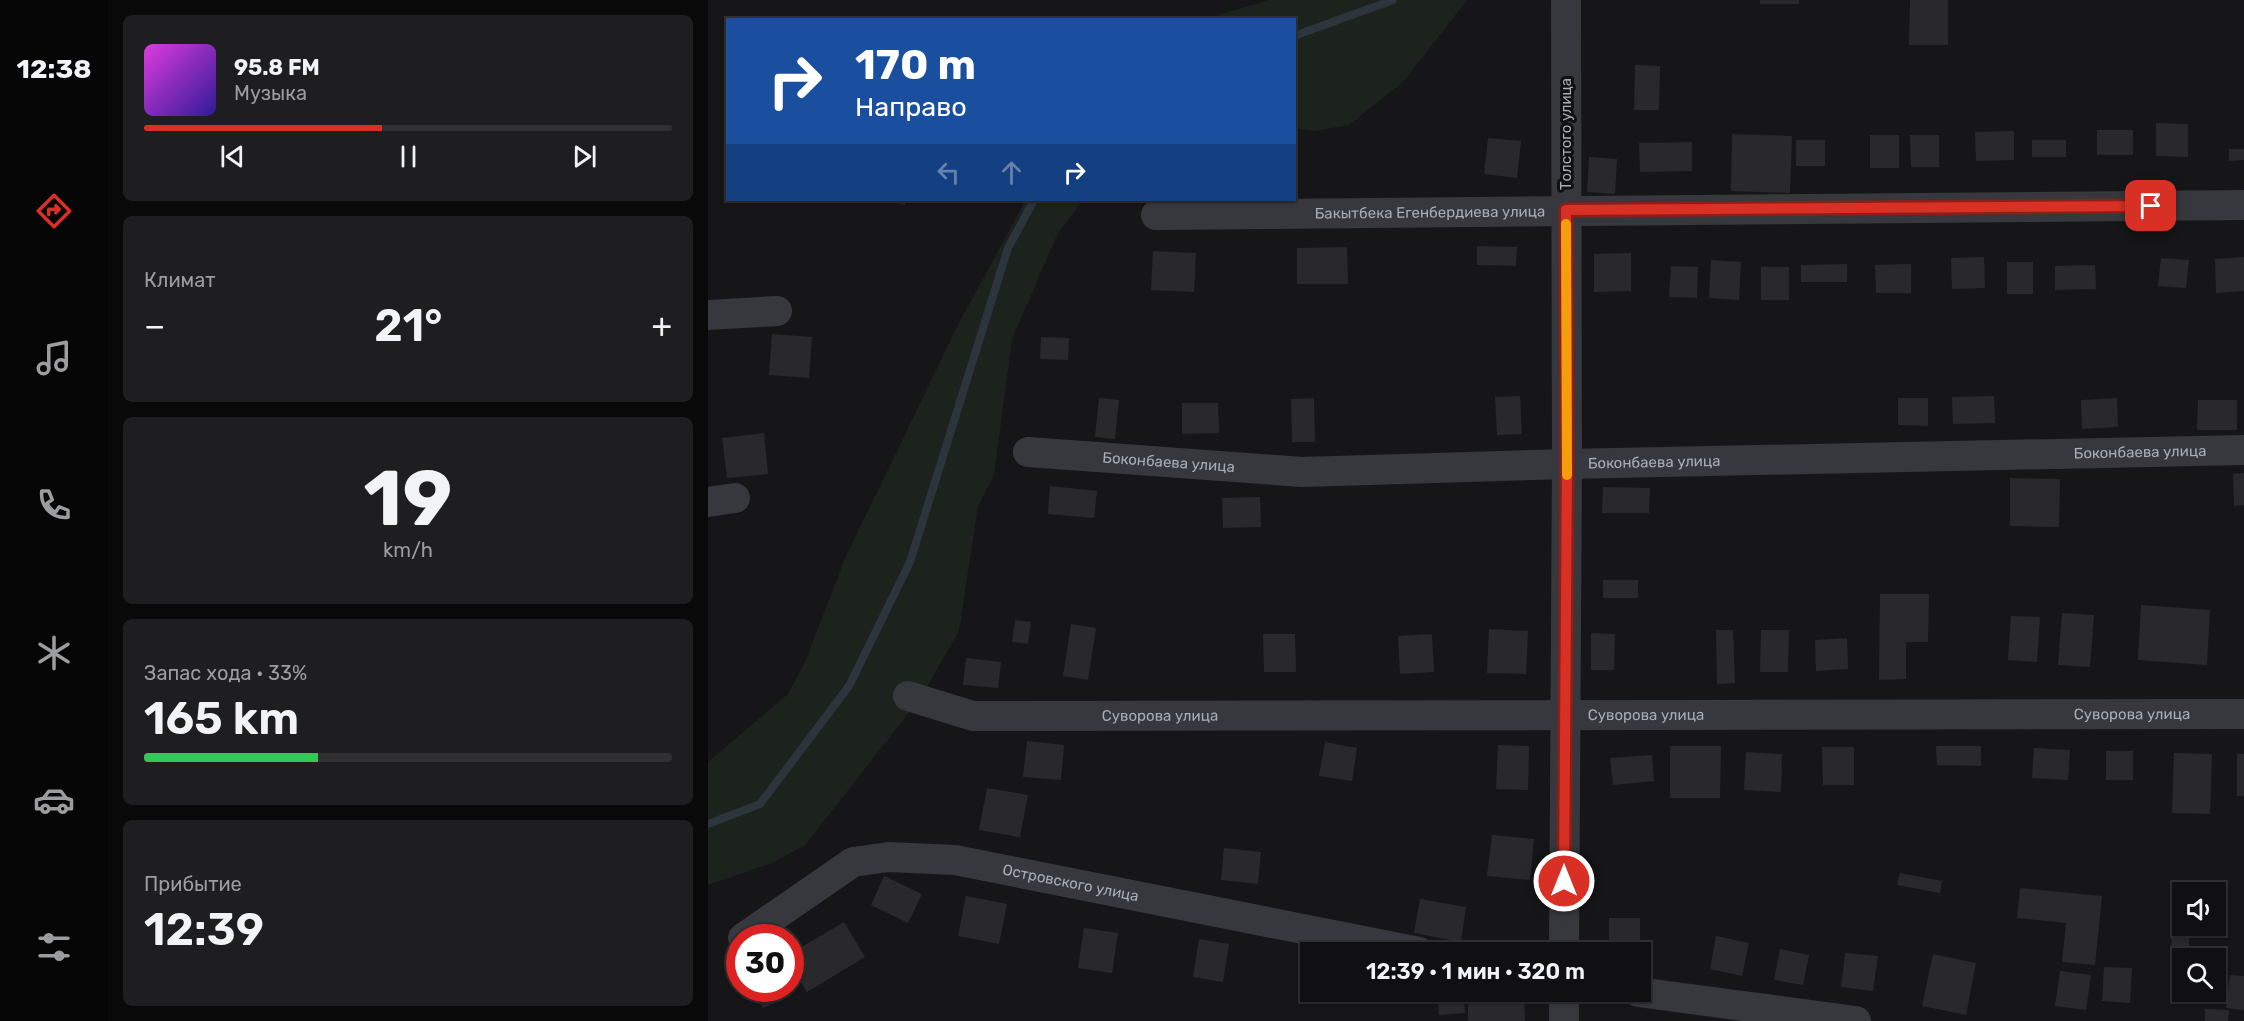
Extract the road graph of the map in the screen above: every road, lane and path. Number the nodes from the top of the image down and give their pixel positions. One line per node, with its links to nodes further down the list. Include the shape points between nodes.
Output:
1 (1566, 0): 3 (street, Толстого улица)
2 (2244, 205): 3 (street, Бакытбека Егенбердиева улица)
3 (1566, 210): 4 (street, Бакытбека Егенбердиева улица); 9 (street, Толстого улица)
4 (1156, 215)
5 (777, 311): 6 (street)
6 (708, 315)
7 (2244, 450): 9 (street, Боконбаева улица)
8 (1028, 452): 9 (street, Боконбаева улица, via 1302,472)
9 (1567, 464): 11 (street, Толстого улица)
10 (908, 696): 11 (street, Суворова улица, via 973,716)
11 (1565, 714): 12 (street, Суворова улица); 15 (street, Толстого улица)
12 (2244, 714)
13 (762, 924): 14 (street, Островского улица, via 853,862 888,857 955,860)
14 (1369, 942)
15 (1564, 942)
16 (1651, 994): 19 (street)
17 (1564, 1002): 18 (street)
18 (1564, 1021)
19 (1856, 1021)

